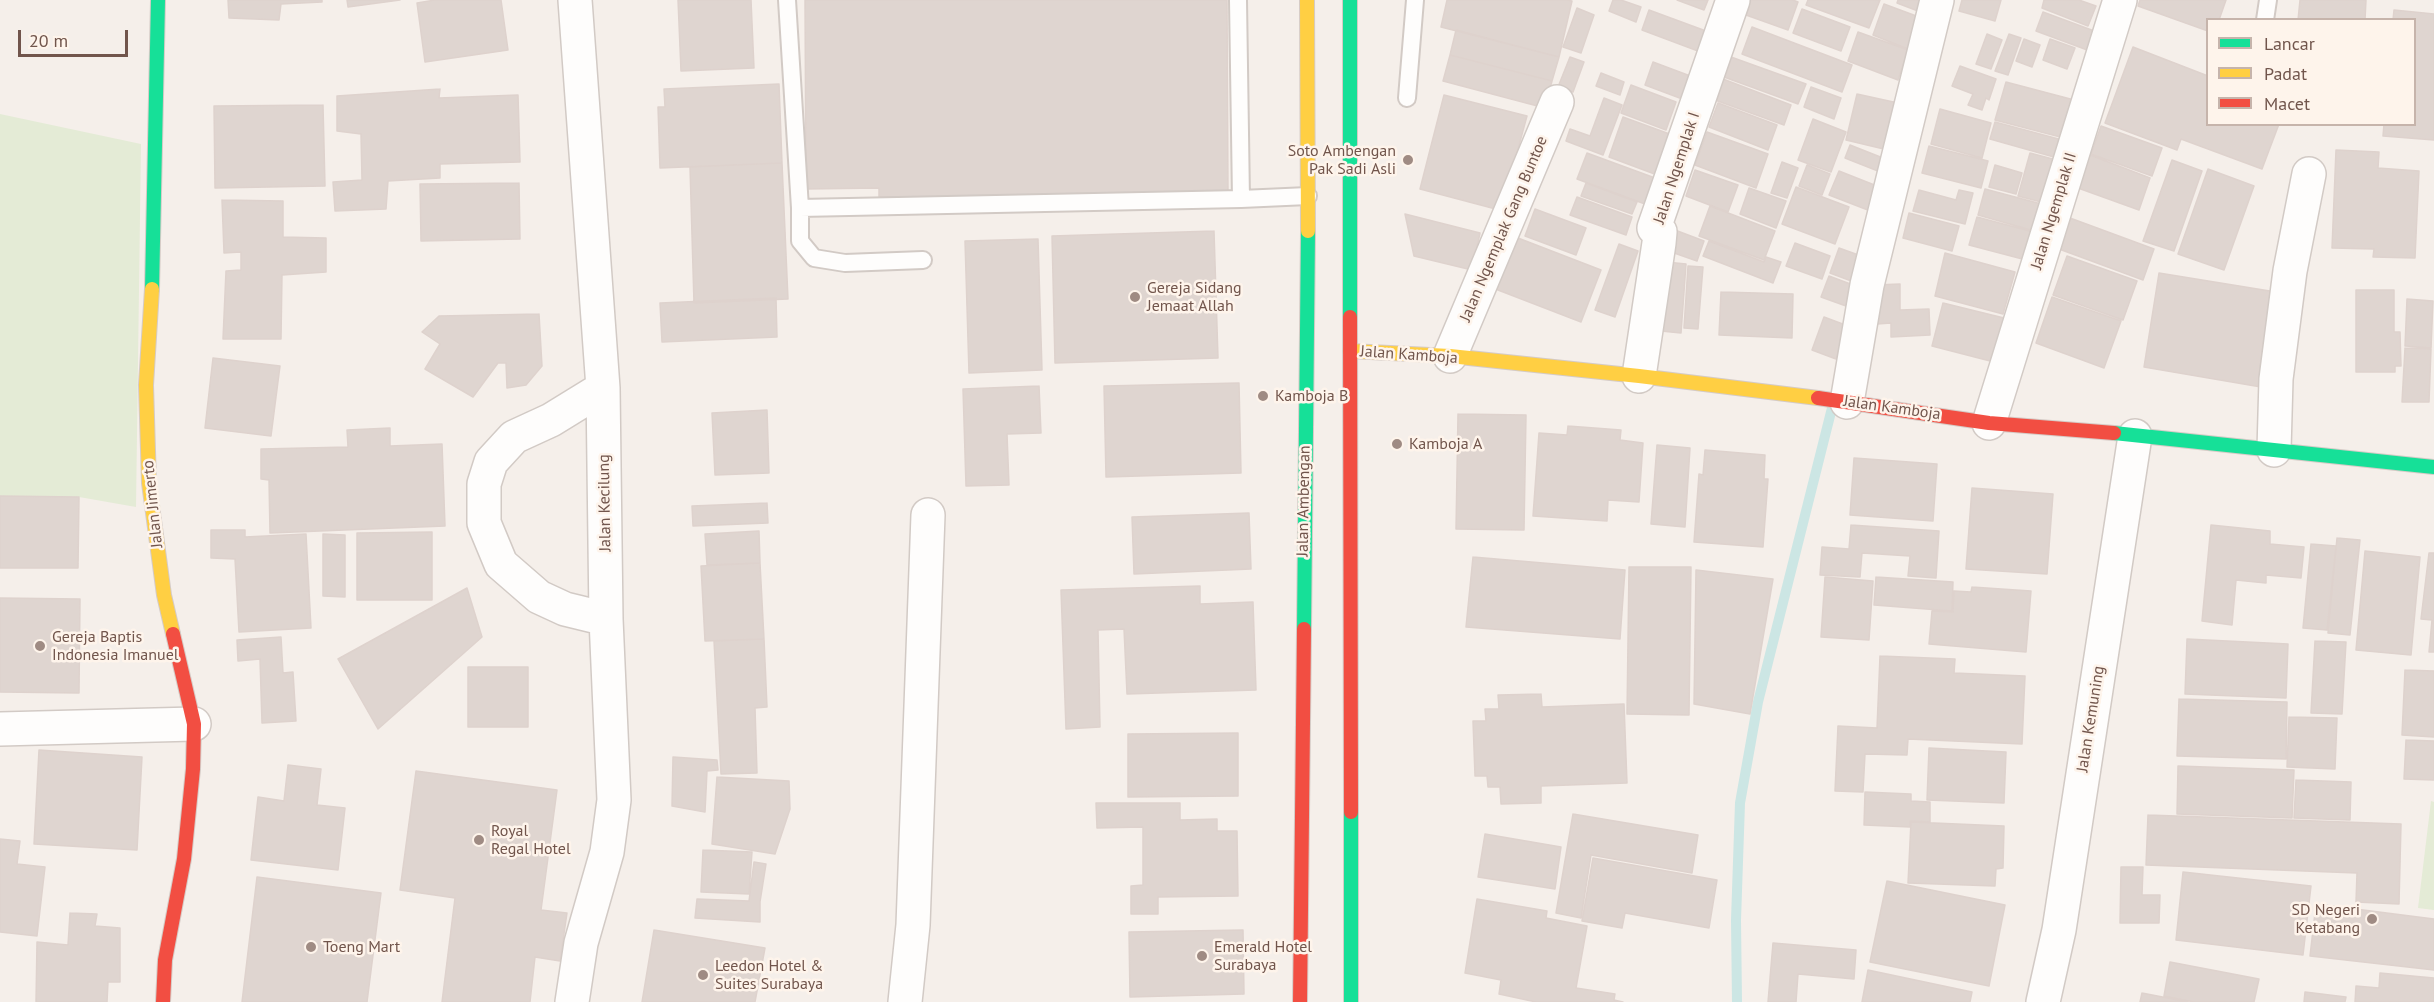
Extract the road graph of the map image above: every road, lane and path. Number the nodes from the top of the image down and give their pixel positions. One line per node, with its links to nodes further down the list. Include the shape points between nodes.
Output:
1 (158, 0): 31 (street, Jalan Jimerto, via 152,299 146,385 149,483 164,595)
2 (575, 0): 23 (street, Jalan Kecilung)
3 (788, 0): 18 (lane)
4 (1238, 0): 17 (lane)
5 (1307, 0): 16 (street, Jalan Ambengan)
6 (1350, 0): 20 (street)
7 (1415, 0): 13 (lane)
8 (1733, 0): 22 (street, Jalan Ngemplak I, via 1654,228 1660,232 1659,243)
9 (1937, 0): 24 (street)
10 (2120, 0): 25 (street, Jalan Ngemplak II)
11 (2268, 0): 12 (lane)
12 (2265, 18)
13 (1407, 98)
14 (1557, 102): 21 (street, Jalan Ngemplak Gang Buntoe)
15 (2309, 174): 27 (street, via 2290,271 2279,357)
16 (1308, 196): 17 (lane); 36 (street, Jalan Ambengan)
17 (1241, 199): 18 (lane)
18 (800, 208): 19 (lane, via 800,241 814,258 845,263)
19 (923, 261)
20 (1350, 351): 21 (street, Jalan Kamboja); 37 (street)
21 (1450, 356): 22 (street, Jalan Kamboja)
22 (1639, 376): 24 (street, Jalan Kamboja)
23 (603, 388): 30 (street, Jalan Kecilung); 30 (street, via 551,420 514,436 491,462 484,484 484,523 501,564 539,597 565,609)
24 (1838, 400): 25 (street, Jalan Kamboja)
25 (1989, 423): 26 (street, Jalan Kamboja)
26 (2135, 436): 27 (street, Jalan Kamboja); 38 (street, Jalan Kemuning, via 2059,930)
27 (2274, 450): 28 (street, Jalan Kamboja)
28 (2434, 467)
29 (928, 515): 35 (street, via 913,925)
30 (606, 619): 34 (street, Jalan Kecilung, via 614,800 607,852 581,943)
31 (194, 724): 32 (street); 33 (street, Jalan Jimerto, via 194,769 184,859 165,960)
32 (0, 729)
33 (164, 1002)
34 (572, 1002)
35 (905, 1002)
36 (1300, 1002)
37 (1351, 1002)
38 (2043, 1002)

